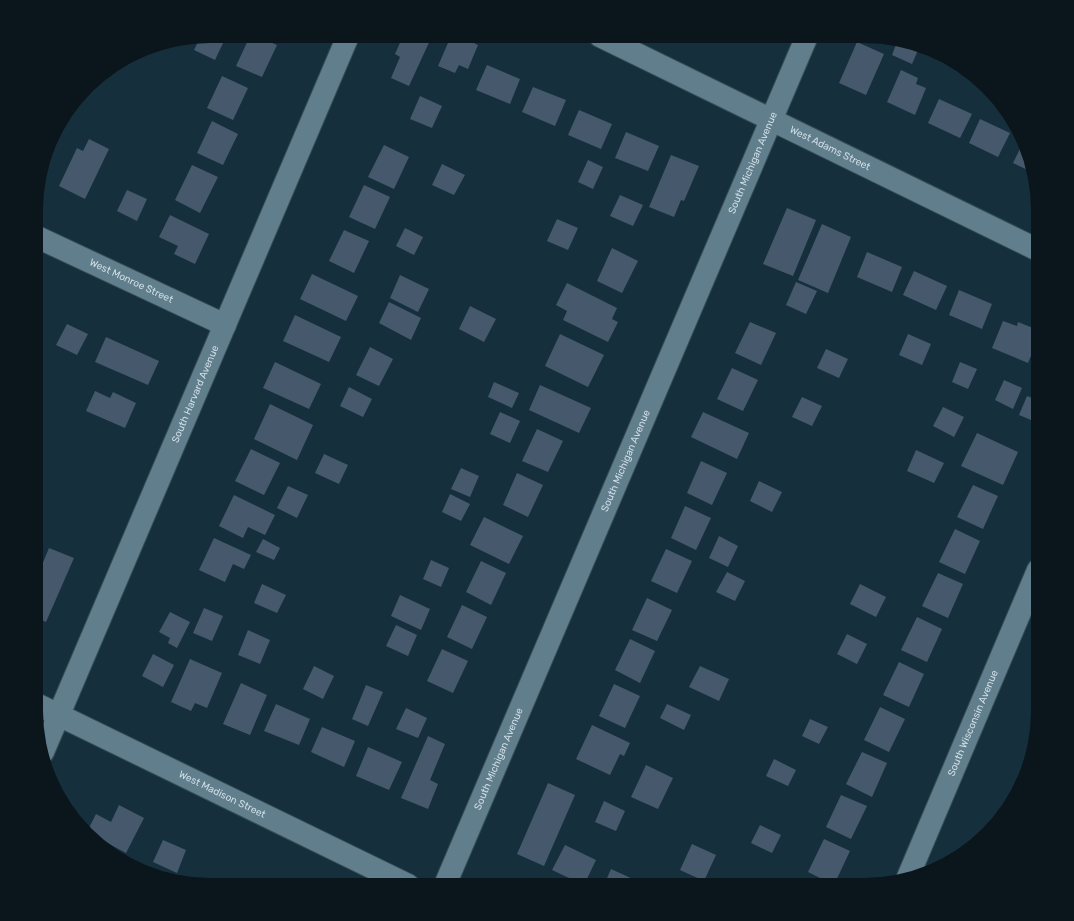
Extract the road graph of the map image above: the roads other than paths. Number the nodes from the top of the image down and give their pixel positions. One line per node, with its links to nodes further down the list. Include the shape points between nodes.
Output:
1 (345, 43): 7 (street, South Harvard Avenue)
2 (614, 43): 4 (street, West Adams Street)
3 (804, 43): 4 (street, South Michigan Avenue)
4 (771, 120): 6 (street, West Adams Street); 14 (street, South Michigan Avenue)
5 (43, 240): 7 (street, West Monroe Street)
6 (1031, 247)
7 (225, 325): 10 (street, South Harvard Avenue)
8 (1031, 587): 12 (street, South Wisconsin Avenue)
9 (43, 707): 10 (street, West Madison Street)
10 (59, 715): 11 (street, South Harvard Avenue); 13 (street, West Madison Street)
11 (46, 745)
12 (911, 871)
13 (394, 878)
14 (448, 878)

